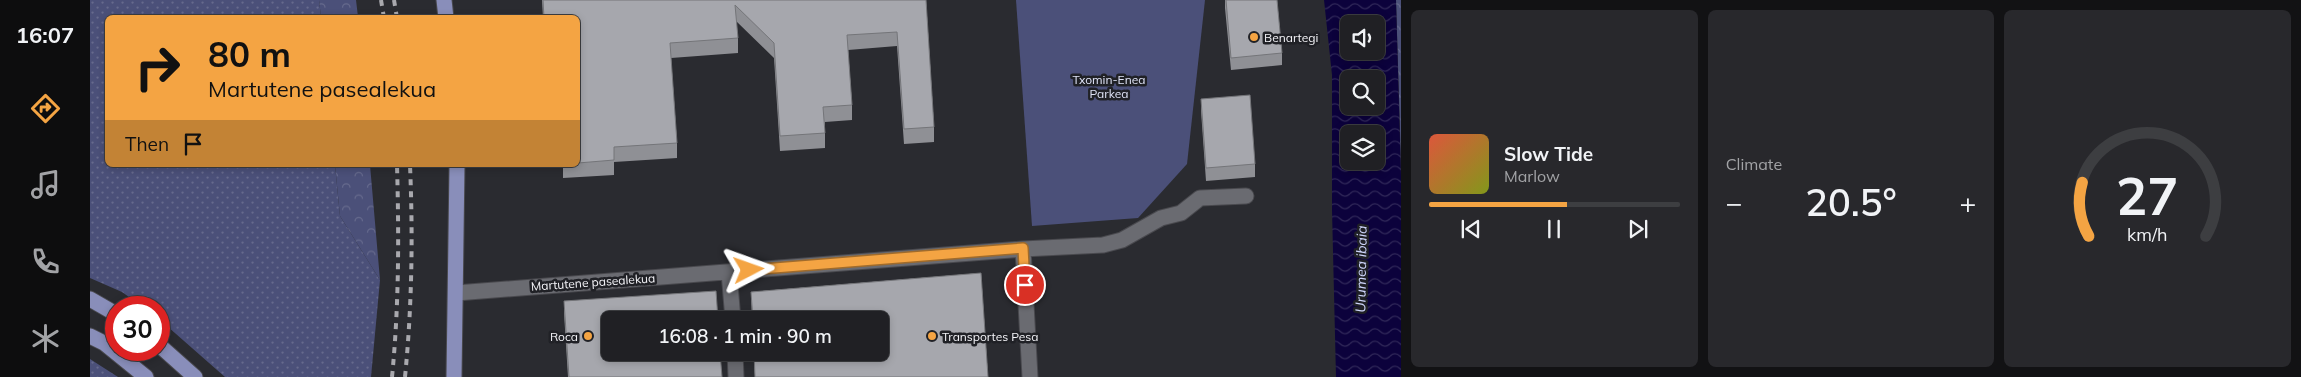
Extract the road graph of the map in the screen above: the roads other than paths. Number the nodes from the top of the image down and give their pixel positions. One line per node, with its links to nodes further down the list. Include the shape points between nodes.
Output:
1 (444, 0): 2 (main road)
2 (446, 15)
3 (457, 167): 7 (main road)
4 (1246, 196): 5 (street, Martutene pasealekua, via 1200,198 1181,213 1161,218 1122,240 1103,245)
5 (1023, 248): 6 (street, Martutene pasealekua); 18 (street)
6 (729, 272): 7 (street, Martutene pasealekua); 10 (street)
7 (456, 292): 16 (main road)
8 (90, 299): 9 (main road)
9 (105, 308)
10 (732, 311)
11 (90, 336): 14 (main road, via 104,343)
12 (170, 355): 15 (main road)
13 (735, 361): 17 (street)
14 (146, 377)
15 (195, 377)
16 (454, 377)
17 (736, 377)
18 (1030, 377)

